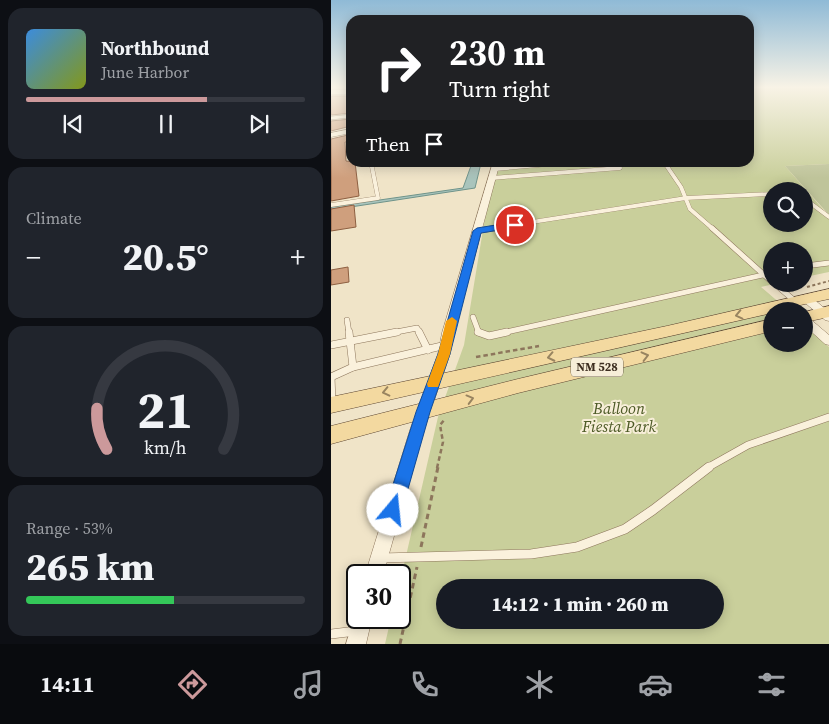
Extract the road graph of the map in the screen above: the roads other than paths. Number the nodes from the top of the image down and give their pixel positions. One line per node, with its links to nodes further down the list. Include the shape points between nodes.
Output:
1 (346, 132): 2 (street)
2 (331, 135)
3 (372, 167): 10 (lane, via 378,198)
4 (524, 167): 7 (lane)
5 (666, 167): 9 (lane)
6 (620, 168): 7 (lane)
7 (495, 170): 13 (street)
8 (763, 194): 9 (lane)
9 (686, 198): 13 (lane); 16 (lane, via 690,210)
10 (331, 205)
11 (813, 205): 12 (lane)
12 (829, 217)
13 (477, 231): 30 (street)
14 (829, 263): 15 (lane)
15 (813, 265)
16 (763, 274)
17 (763, 275): 22 (lane, via 489,336 478,333)
18 (785, 292): 20 (lane)
19 (829, 294): 21 (main road, NM 528)
20 (797, 302)
21 (813, 307)
22 (473, 317)
23 (763, 318): 34 (main road, NM 528, one-way to 34, via 667,332)
24 (813, 318): 27 (street)
25 (347, 320): 28 (lane)
26 (763, 327): 36 (main road, NM 528, one-way to 26)
27 (829, 341)
28 (349, 342): 29 (lane); 31 (lane, via 417,328); 32 (lane)
29 (331, 345)
30 (446, 345): 31 (lane); 34 (street)
31 (428, 350): 32 (lane)
32 (353, 367): 33 (lane)
33 (331, 377): 35 (lane)
34 (434, 382): 35 (main road, NM 528, one-way to 35); 36 (street)
35 (332, 405)
36 (423, 412): 38 (main road, NM 528); 39 (street)
37 (829, 418): 39 (lane, via 738,450 613,536 579,548 540,555)
38 (331, 435)
39 (379, 558): 40 (street)
40 (378, 564)
41 (359, 631): 42 (lane)
42 (331, 634)

